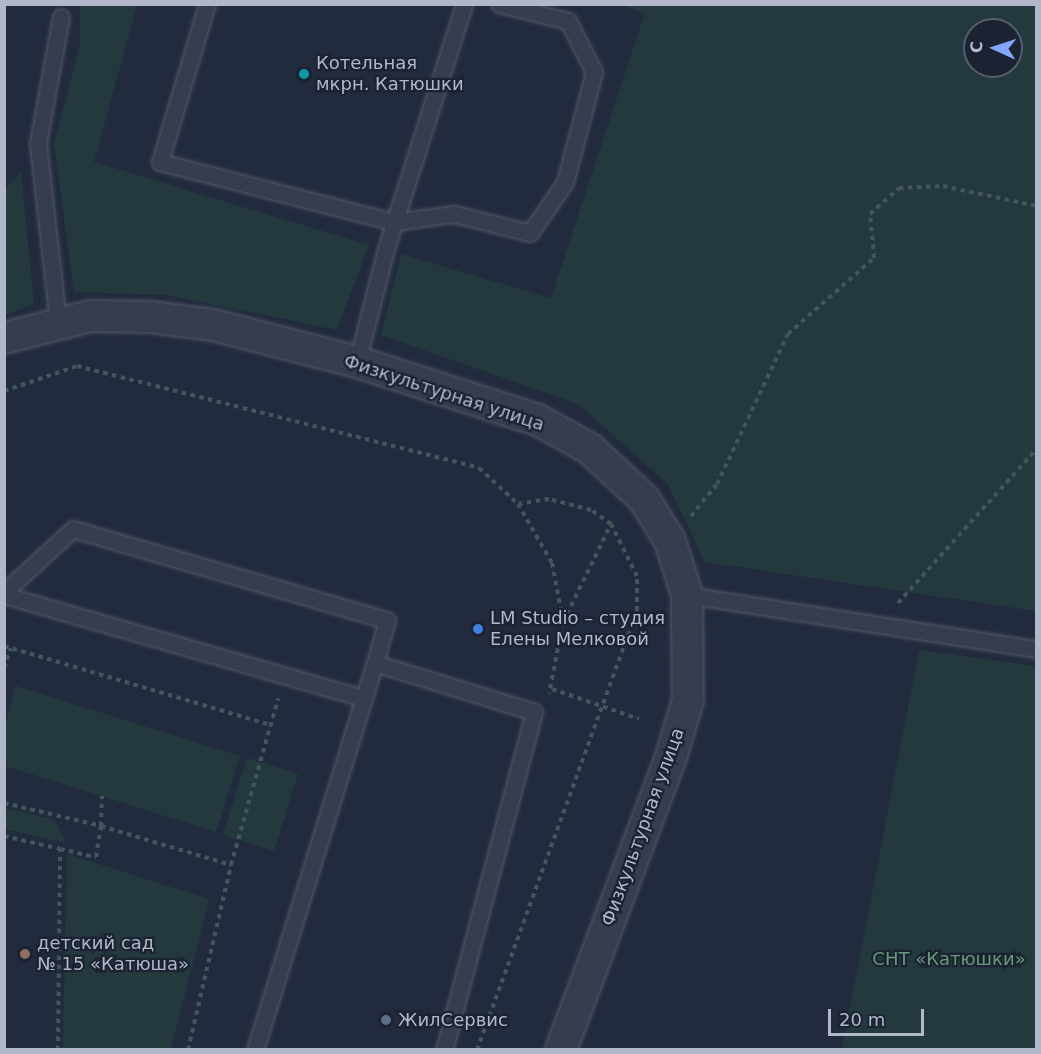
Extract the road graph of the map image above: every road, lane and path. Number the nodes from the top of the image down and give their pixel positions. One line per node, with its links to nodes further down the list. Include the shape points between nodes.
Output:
1 (207, 4): 6 (lane, via 160,162)
2 (464, 4): 6 (lane)
3 (499, 4): 6 (lane, via 568,21 594,72 565,182 530,233 454,214)
4 (61, 17): 7 (lane, via 38,143)
5 (1036, 206): 14 (path, via 943,186 899,188 870,214 874,258 788,334 717,484)
6 (394, 222): 9 (lane)
7 (58, 322): 8 (street, Физкультурная улица); 9 (street, Физкультурная улица, via 90,316 151,317 213,326)
8 (4, 338)
9 (357, 362): 14 (street, Физкультурная улица, via 538,420 590,449 644,499)
10 (4, 391): 12 (path, via 77,366 478,468)
11 (1036, 450): 18 (path)
12 (518, 504): 13 (path, via 549,499 591,510); 17 (path, via 552,563)
13 (611, 524): 17 (path); 26 (path, via 636,576 637,611)
14 (670, 542): 16 (street, Физкультурная улица)
15 (4, 593): 22 (lane, via 73,529 387,620); 25 (lane)
16 (687, 595): 18 (lane); 40 (street, Физкультурная улица, via 688,700 671,757)
17 (563, 622): 24 (path)
18 (878, 626): 21 (lane)
19 (4, 646): 20 (path)
20 (11, 648): 23 (path); 34 (path, via 270,725)
21 (1036, 649)
22 (375, 663): 25 (lane); 27 (lane)
23 (4, 669)
24 (552, 689): 26 (path); 27 (path)
25 (364, 698): 37 (lane)
26 (605, 707): 28 (path); 39 (path)
27 (534, 712): 38 (lane)
28 (639, 719)
29 (102, 796): 31 (path)
30 (4, 802): 31 (path)
31 (100, 826): 33 (path, via 96,857); 34 (path)
32 (4, 836): 33 (path)
33 (60, 849): 35 (path)
34 (231, 865): 36 (path)
35 (58, 1050)
36 (188, 1050)
37 (255, 1050)
38 (444, 1050)
39 (477, 1050)
40 (561, 1050)

